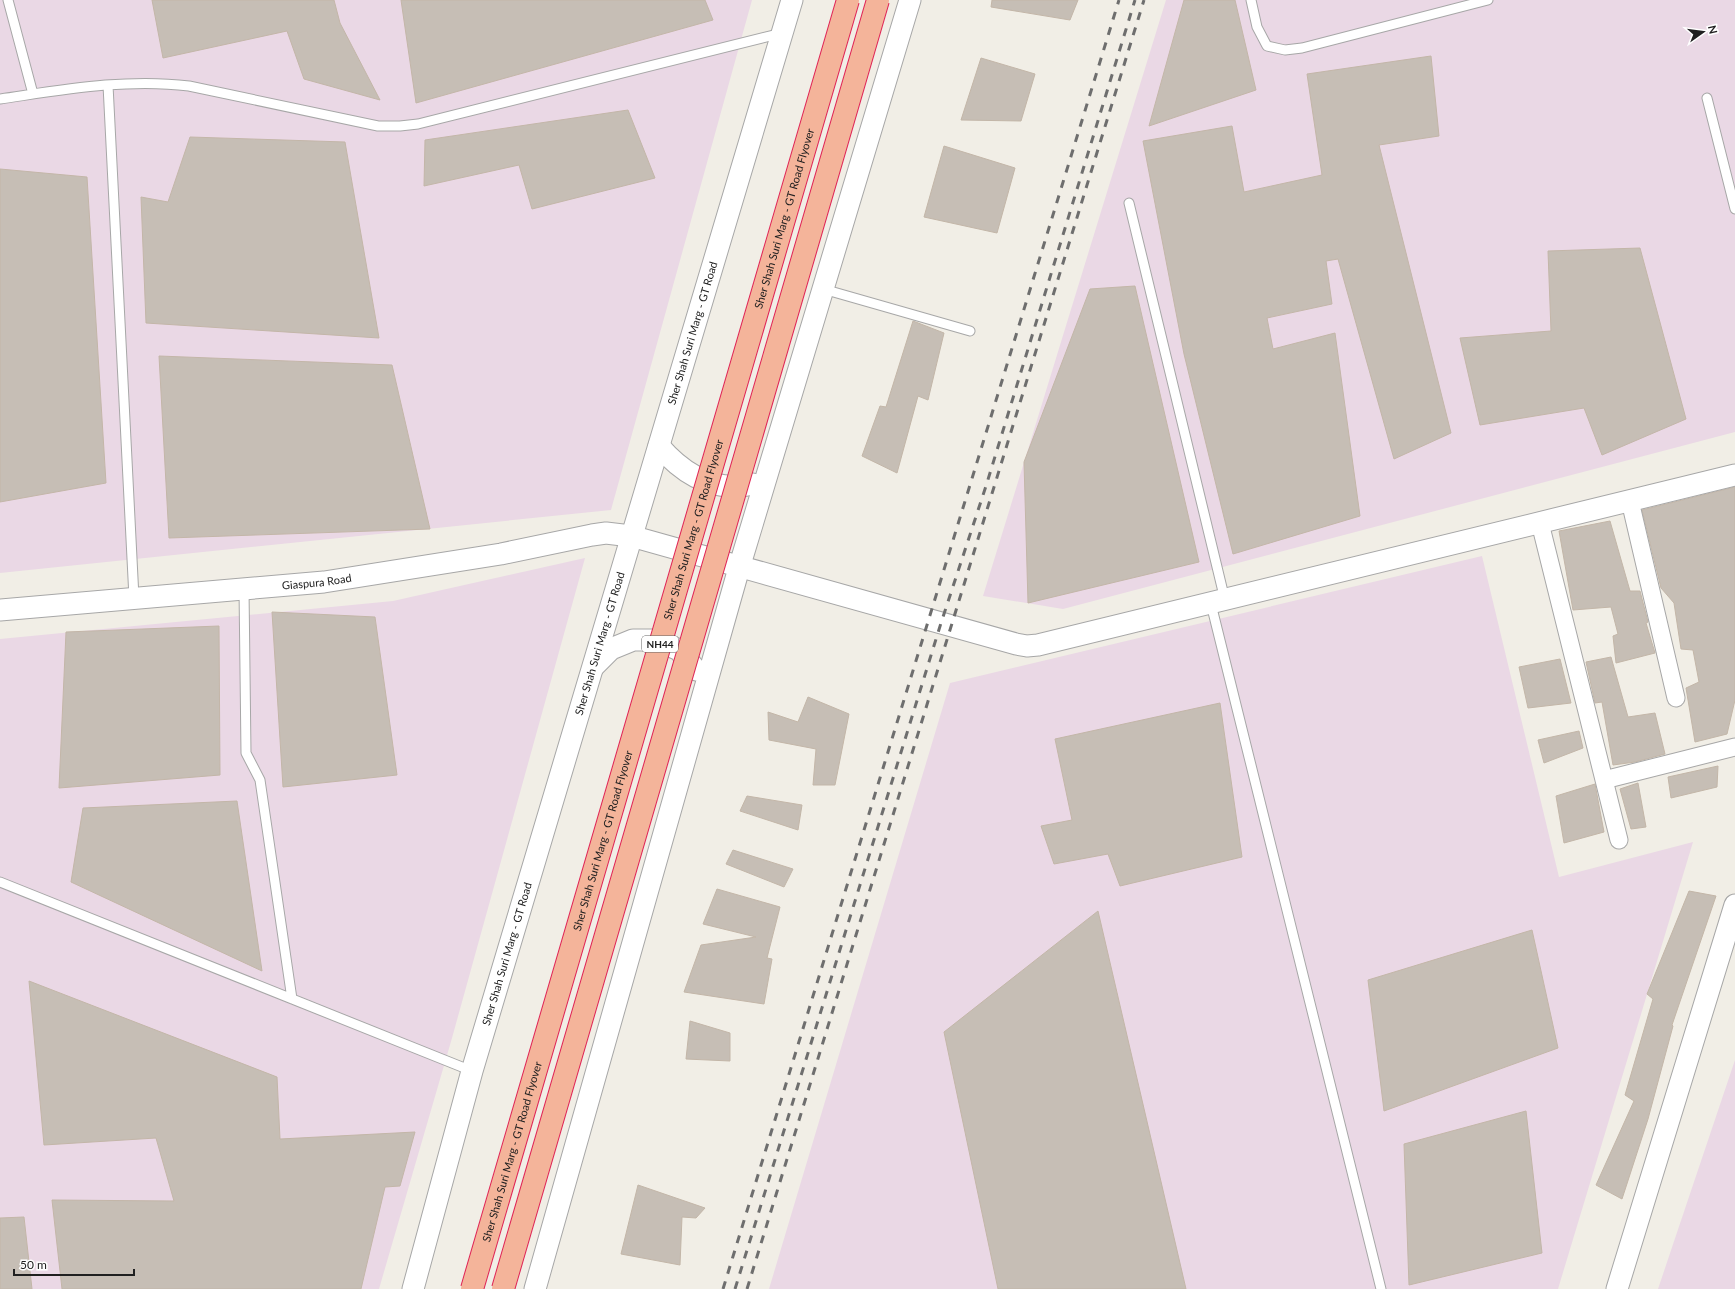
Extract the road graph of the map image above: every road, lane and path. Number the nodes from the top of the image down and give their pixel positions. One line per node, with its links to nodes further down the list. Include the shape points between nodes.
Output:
1 (8, 0): 10 (lane)
2 (792, 0): 8 (street, Sher Shah Suri Marg - GT Road)
3 (848, 0): 39 (highway, Sher Shah Suri Marg - GT Road Flyover / NH44, bridge)
4 (878, 0): 40 (highway, NH44, bridge)
5 (910, 0): 15 (street)
6 (1251, 0): 7 (lane, via 1257,28 1267,46 1285,50 1302,48)
7 (1488, 0)
8 (782, 33): 9 (lane, via 426,122 400,126 378,126 189,86 141,82); 17 (street, Sher Shah Suri Marg - GT Road)
9 (108, 85): 10 (lane); 25 (lane)
10 (33, 94): 12 (lane)
11 (1707, 98): 14 (lane)
12 (0, 99)
13 (1129, 203): 26 (lane)
14 (1735, 208)
15 (823, 289): 16 (lane); 19 (street)
16 (970, 331)
17 (659, 446): 19 (street, via 672,461 706,482 746,486); 22 (street, Sher Shah Suri Marg - GT Road)
18 (1735, 475): 20 (street, Giaspura Road)
19 (765, 482): 23 (street)
20 (1630, 501): 21 (street, Giaspura Road); 30 (street)
21 (1540, 523): 26 (street, Giaspura Road); 32 (street)
22 (631, 536): 23 (street, Giaspura Road); 24 (street, Giaspura Road, via 606,533 501,554 324,582); 28 (street, Sher Shah Suri Marg - GT Road)
23 (739, 568): 26 (street, Giaspura Road, via 1027,646); 29 (street)
24 (244, 589): 25 (street, Giaspura Road); 36 (lane, via 246,753 261,786)
25 (134, 598): 27 (street, Giaspura Road)
26 (1218, 602): 42 (lane)
27 (0, 610)
28 (594, 666): 29 (street, via 610,649 633,640 657,640 679,650 688,659 696,668); 37 (street, Sher Shah Suri Marg - GT Road)
29 (704, 691): 41 (street)
30 (1676, 698)
31 (1735, 747): 32 (street)
32 (1604, 780): 33 (street)
33 (1619, 840)
34 (0, 882): 36 (lane)
35 (1735, 905): 43 (street)
36 (292, 999): 37 (lane)
37 (472, 1071): 38 (street, Sher Shah Suri Marg - GT Road)
38 (413, 1289)
39 (472, 1289)
40 (503, 1289)
41 (535, 1289)
42 (1381, 1289)
43 (1617, 1289)

